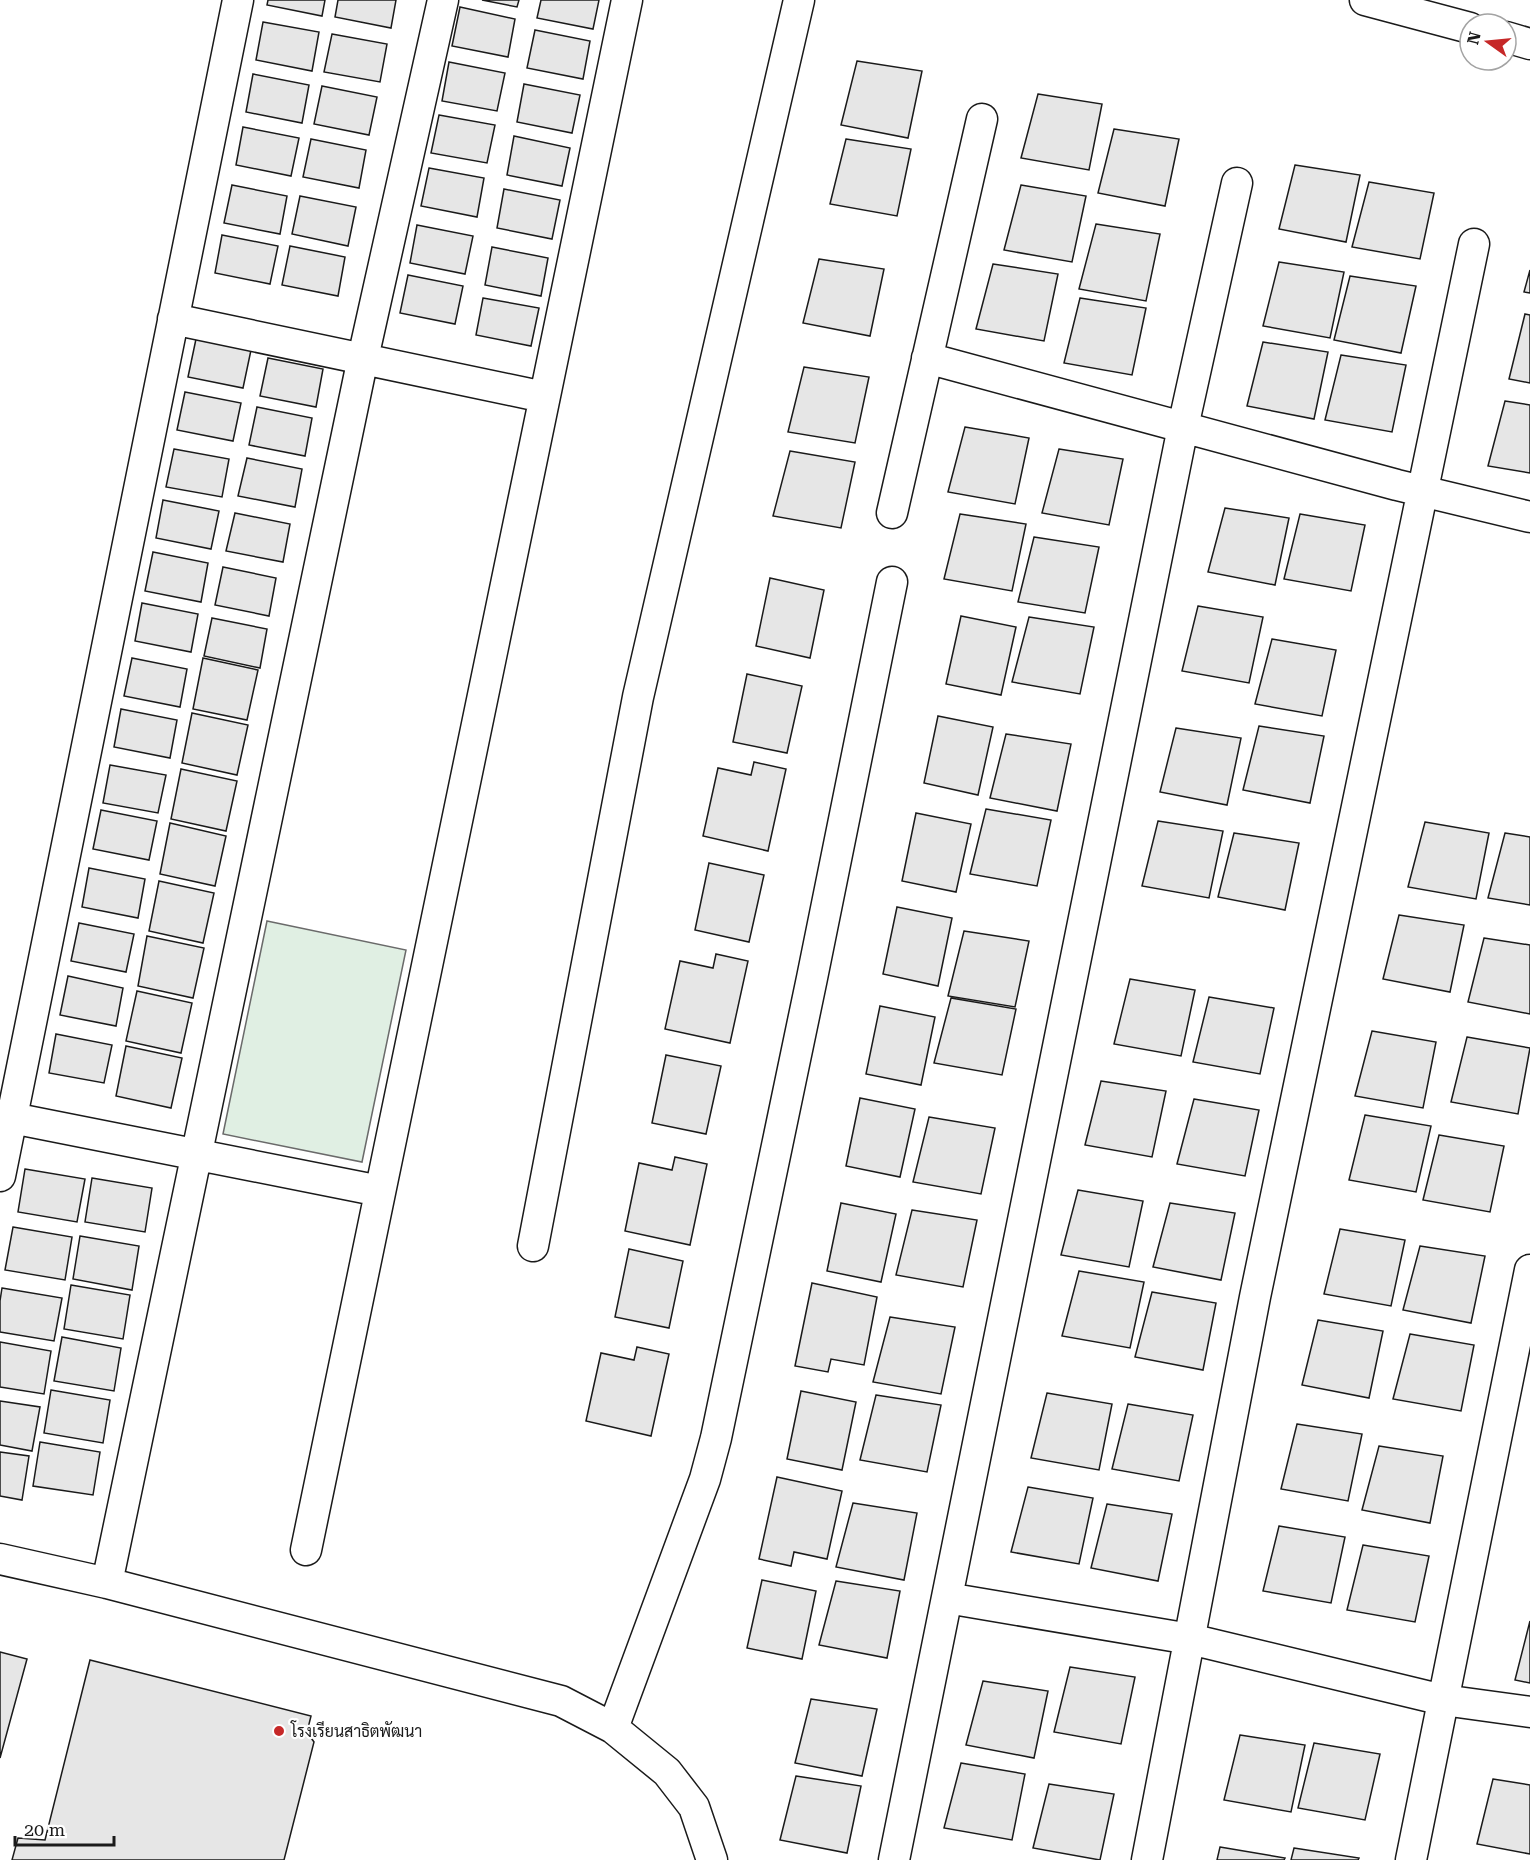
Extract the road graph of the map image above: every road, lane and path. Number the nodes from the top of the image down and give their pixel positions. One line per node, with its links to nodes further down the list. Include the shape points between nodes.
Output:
1 (238, 0): 10 (street)
2 (443, 0): 11 (street)
3 (627, 0): 13 (street)
4 (799, 0): 23 (street, via 638,697)
5 (1365, 0): 6 (street)
6 (1458, 25)
7 (982, 119): 12 (street)
8 (1237, 183): 14 (street)
9 (1474, 244): 15 (street)
10 (173, 319): 11 (street); 19 (street)
11 (363, 358): 13 (street); 20 (street)
12 (927, 358): 14 (street); 16 (street)
13 (544, 397): 22 (street)
14 (1183, 427): 15 (street); 28 (street)
15 (1422, 491): 17 (street); 29 (street, via 1255,1297)
16 (892, 513)
17 (1530, 517)
18 (891, 582): 32 (street, via 716,1438 705,1479)
19 (12, 1118): 20 (street); 21 (street)
20 (196, 1154): 22 (street); 27 (street)
21 (0, 1176)
22 (380, 1191): 25 (street)
23 (533, 1246)
24 (1530, 1270): 30 (street)
25 (306, 1551)
26 (0, 1558): 27 (street)
27 (107, 1583): 32 (street, via 561,1701)
28 (947, 1598): 29 (street); 34 (street)
29 (1190, 1639): 30 (street); 35 (street)
30 (1443, 1700): 31 (street); 36 (street)
31 (1530, 1712)
32 (613, 1728): 33 (street, via 667,1772 681,1789 694,1807)
33 (712, 1860)
34 (894, 1860)
35 (1147, 1860)
36 (1411, 1860)

